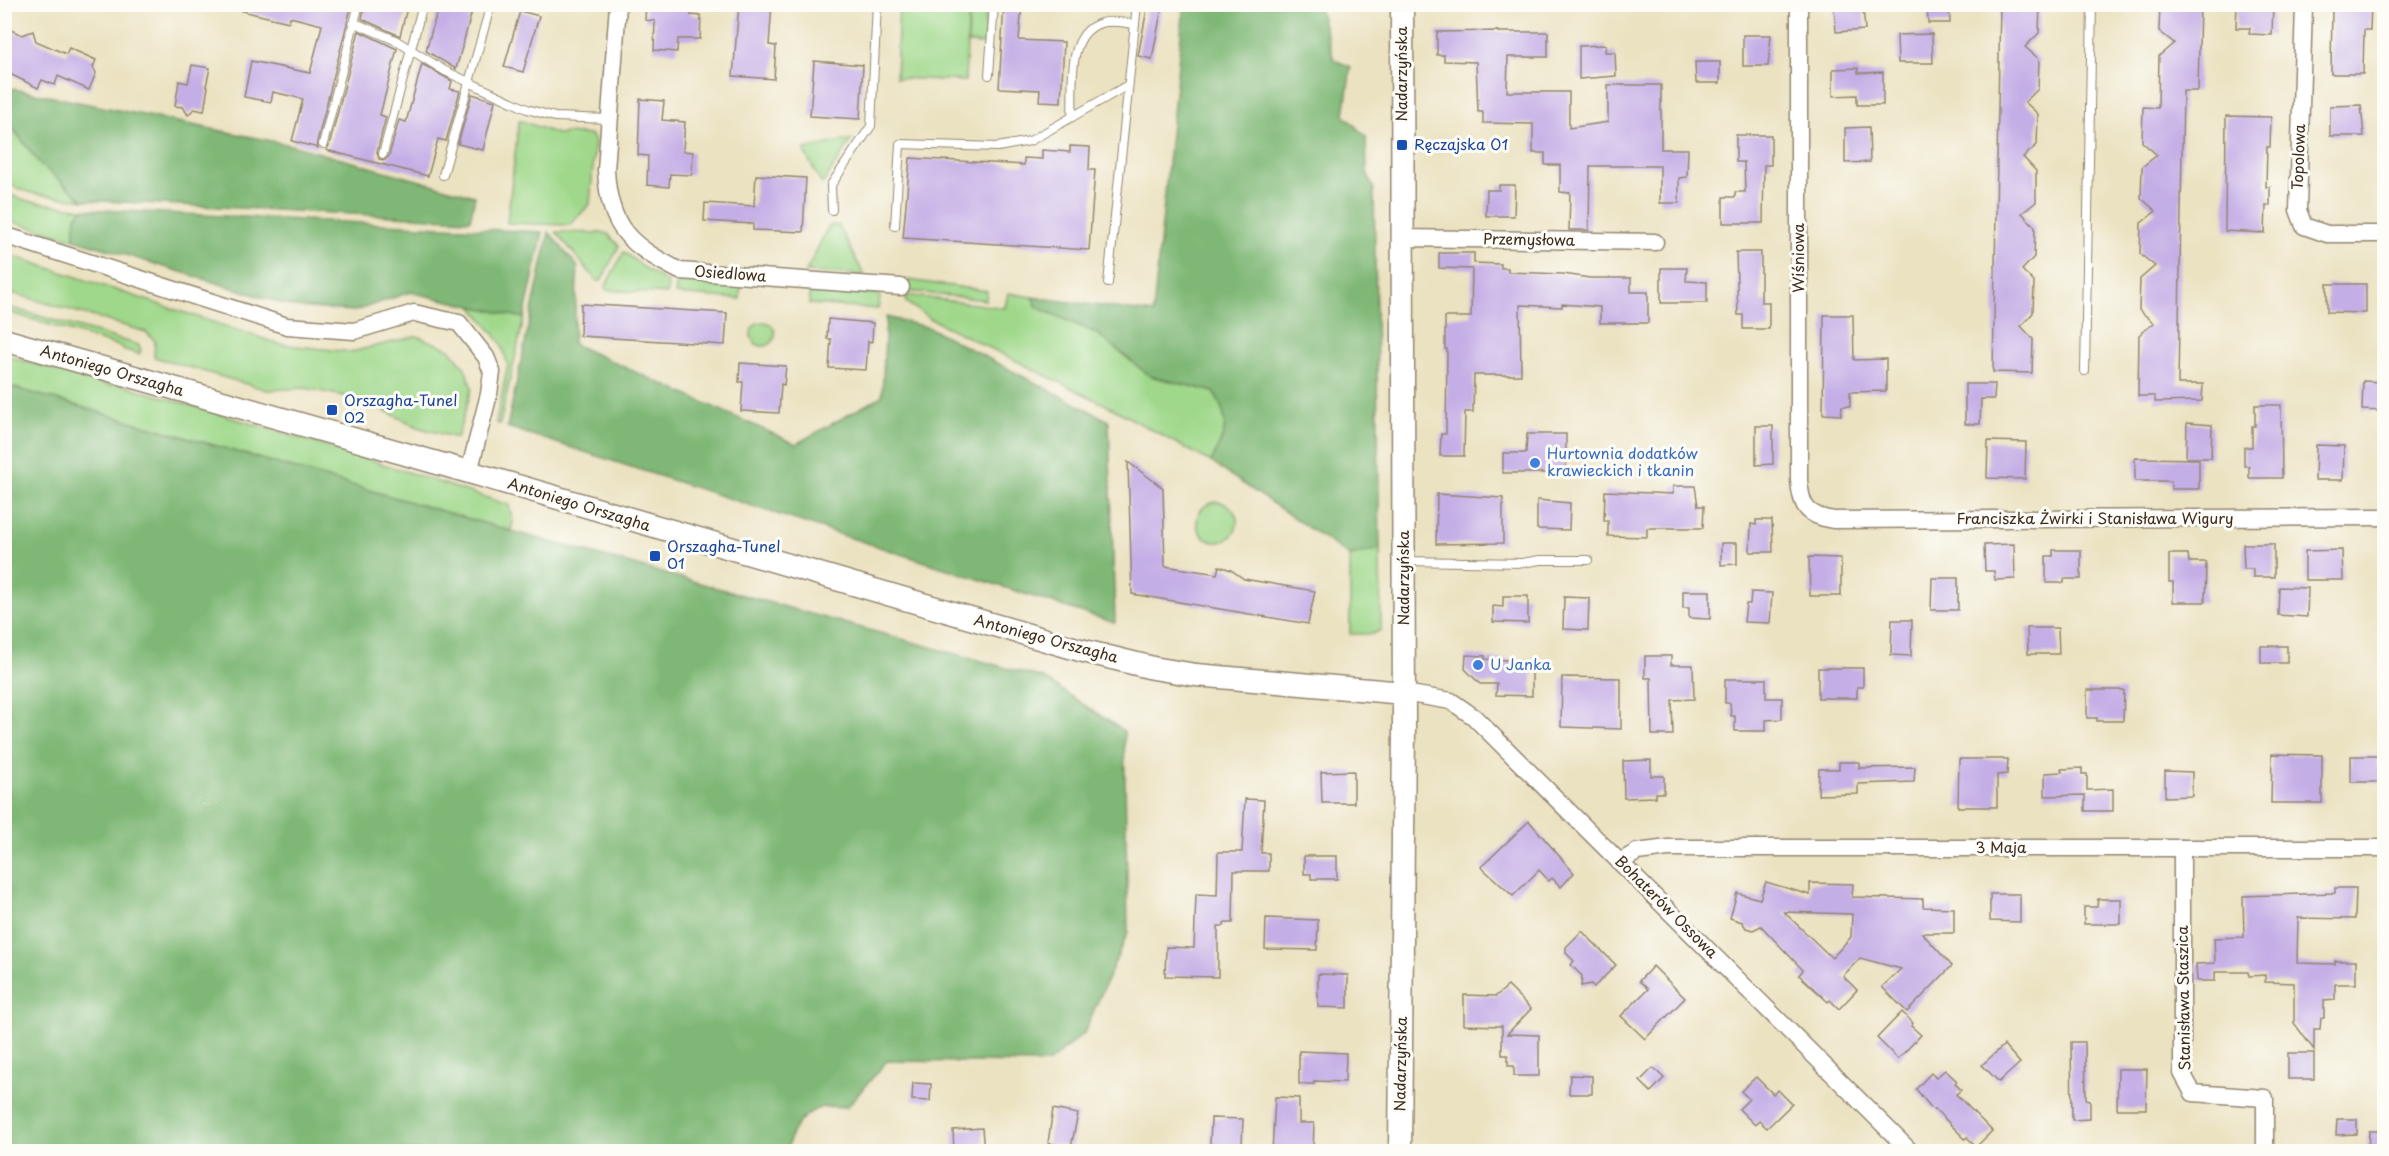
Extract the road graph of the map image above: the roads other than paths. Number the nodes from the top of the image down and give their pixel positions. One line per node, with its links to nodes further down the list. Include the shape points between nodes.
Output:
1 (360, 4): 12 (lane)
2 (423, 4): 14 (lane)
3 (618, 4): 19 (street, Osiedlowa)
4 (878, 4): 23 (lane, via 871,126 831,184)
5 (994, 4): 15 (lane)
6 (1137, 4): 13 (lane)
7 (1402, 4): 27 (street, Nadarzyńska)
8 (1799, 4): 34 (street, Wiśniowa, via 1798,480 1800,499)
9 (2092, 4): 32 (lane)
10 (2304, 4): 25 (street, Topolowa, via 2298,210 2304,226 2327,234)
11 (489, 11): 16 (lane)
12 (355, 23): 14 (lane); 20 (lane)
13 (1135, 24): 17 (lane); 18 (lane, via 1102,23 1079,41)
14 (411, 50): 16 (lane); 21 (lane)
15 (989, 75)
16 (469, 82): 19 (lane, via 527,110 555,117); 22 (lane)
17 (1128, 85): 18 (lane); 29 (lane)
18 (1072, 117): 24 (lane, via 1030,141 998,147 900,144)
19 (611, 119): 30 (street, Osiedlowa, via 606,170 612,212 635,244 653,257 680,271)
20 (323, 144)
21 (383, 154)
22 (443, 175)
23 (832, 210)
24 (895, 226)
25 (2385, 234)
26 (4, 235): 33 (street, via 286,326 354,331 414,313 459,323 486,357 492,372)
27 (1403, 238): 28 (street, Przemysłowa); 37 (street, Nadarzyńska)
28 (1655, 242)
29 (1108, 283)
30 (901, 287)
31 (4, 340): 33 (street, Antoniego Orszagha)
32 (2085, 371)
33 (469, 472): 38 (street, Antoniego Orszagha, via 1143,665 1260,682)
34 (1808, 510): 35 (street, Franciszka Żwirki i Stanisława Wigury, via 1820,518 1834,520)
35 (2385, 517)
36 (1588, 560): 37 (lane, via 1522,564)
37 (1404, 561): 38 (street, Nadarzyńska)
38 (1404, 693): 41 (street, Bohaterów Ossowa, via 1438,697 1463,708); 42 (street, Nadarzyńska)
39 (2182, 848): 40 (street, 3 Maja); 41 (street, 3 Maja, via 1668,848 1637,852); 44 (street, Stanisława Staszica, via 2182,1073 2193,1093 2265,1098)
40 (2385, 848)
41 (1620, 862): 43 (street, Bohaterów Ossowa)
42 (1400, 1152)
43 (1911, 1152)
44 (2265, 1152)

